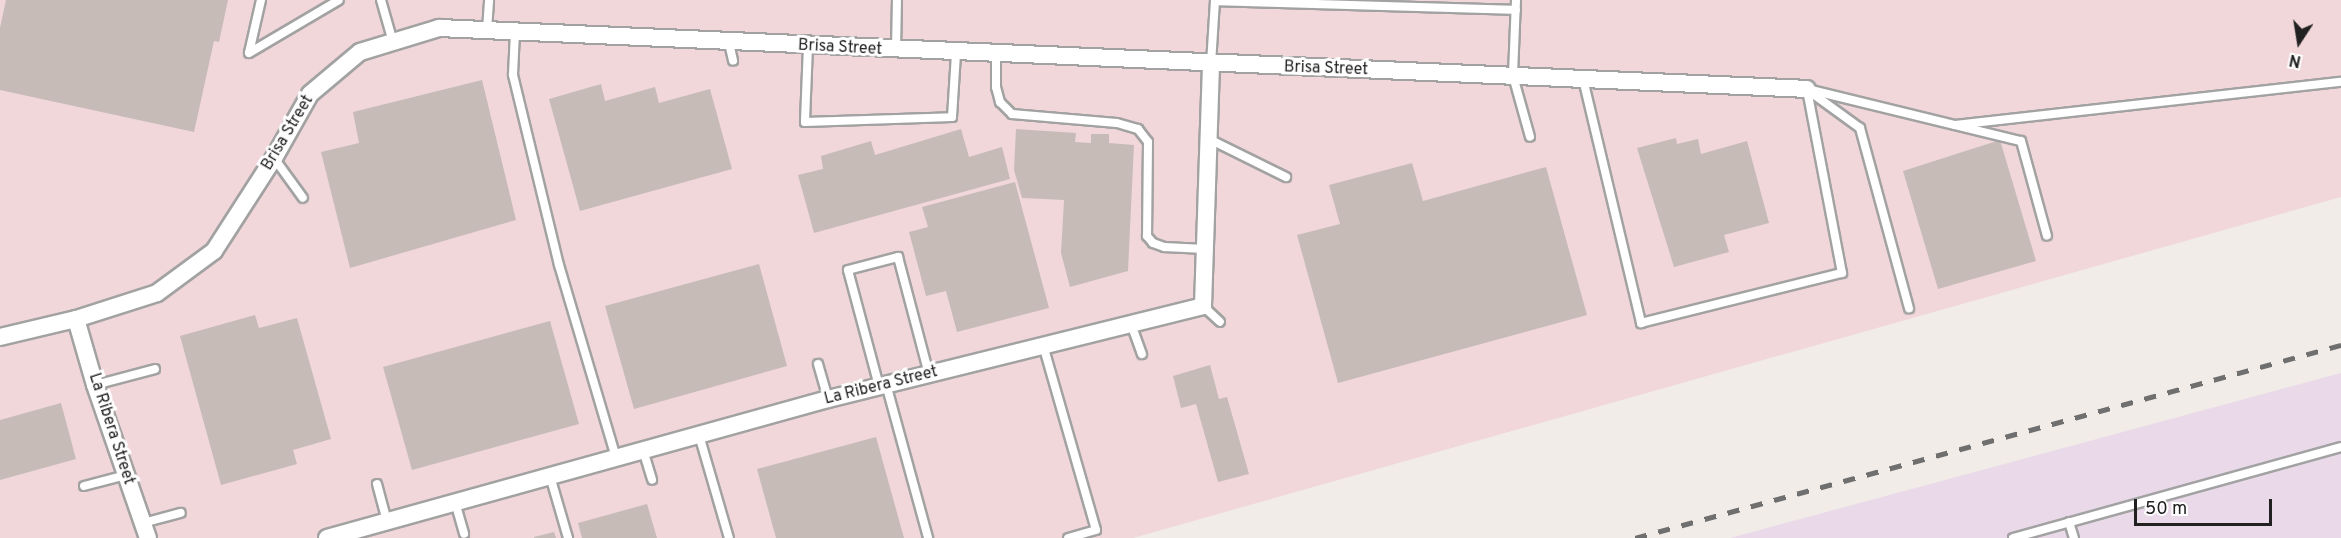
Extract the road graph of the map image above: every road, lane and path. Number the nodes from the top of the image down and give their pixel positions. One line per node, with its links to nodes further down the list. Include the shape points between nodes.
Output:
1 (261, 0): 10 (lane, via 249,53)
2 (322, 0): 10 (lane)
3 (339, 0): 10 (lane)
4 (381, 0): 13 (lane)
5 (489, 0): 11 (lane)
6 (897, 0): 16 (lane)
7 (1516, 0): 9 (lane)
8 (1215, 1): 9 (lane); 20 (lane)
9 (1516, 10): 21 (lane)
10 (320, 12)
11 (487, 30): 12 (street, Brisa Street); 13 (street, Brisa Street, via 439,28)
12 (515, 32): 14 (street, Brisa Street); 50 (lane, via 513,75 559,265)
13 (393, 42): 28 (street, Brisa Street, via 360,52 310,94)
14 (729, 43): 15 (street, Brisa Street); 19 (lane)
15 (808, 46): 16 (street, Brisa Street); 17 (lane, via 805,122 952,117)
16 (896, 50): 17 (street, Brisa Street)
17 (956, 53): 18 (street, Brisa Street)
18 (996, 54): 20 (street, Brisa Street); 32 (lane, via 996,87 1000,102 1012,114 1117,123 1138,129 1148,142 1147,236 1164,247)
19 (733, 61)
20 (1211, 64): 21 (street, Brisa Street); 27 (street)
21 (1513, 76): 22 (street, Brisa Street); 26 (lane)
22 (1583, 77): 24 (street, Brisa Street); 24 (lane, via 1641,323 1842,273)
23 (2341, 82): 25 (lane)
24 (1807, 89): 25 (lane); 34 (lane, via 1860,128)
25 (1955, 125): 31 (lane, via 2021,141)
26 (1530, 137)
27 (1209, 140): 29 (lane); 32 (street)
28 (274, 158): 30 (lane); 35 (street, Brisa Street, via 214,251 157,293)
29 (1286, 177)
30 (303, 198)
31 (2047, 236)
32 (1205, 249): 33 (street)
33 (1203, 306): 36 (lane); 37 (street, La Ribera Street)
34 (1909, 308)
35 (76, 319): 38 (street, Brisa Street); 44 (street, La Ribera Street)
36 (1220, 322)
37 (1131, 324): 39 (street, La Ribera Street); 40 (lane)
38 (0, 338)
39 (1044, 345): 43 (street, La Ribera Street); 67 (lane, via 1096,530)
40 (1142, 354)
41 (818, 364): 46 (lane)
42 (155, 369): 44 (lane)
43 (929, 374): 45 (street, La Ribera Street); 45 (lane, via 898,257 848,270)
44 (95, 385): 51 (street, La Ribera Street)
45 (882, 385): 46 (street, La Ribera Street); 66 (lane)
46 (828, 399): 47 (street, La Ribera Street)
47 (699, 435): 49 (street, La Ribera Street); 65 (lane)
48 (2341, 447): 59 (lane)
49 (643, 450): 50 (street, La Ribera Street); 53 (lane)
50 (616, 458): 52 (street, La Ribera Street)
51 (126, 475): 55 (lane); 60 (street, La Ribera Street)
52 (550, 476): 56 (street, La Ribera Street); 64 (lane)
53 (652, 480)
54 (377, 484): 58 (lane)
55 (84, 486)
56 (455, 502): 58 (street, La Ribera Street); 62 (lane)
57 (181, 513): 60 (lane)
58 (387, 521): 61 (street, La Ribera Street)
59 (2069, 522): 68 (lane); 69 (lane)
60 (145, 531)
61 (361, 533): 63 (street, La Ribera Street)
62 (464, 534)
63 (327, 538)
64 (568, 538)
65 (729, 538)
66 (928, 538)
67 (1068, 538)
68 (2013, 538)
69 (2074, 538)

